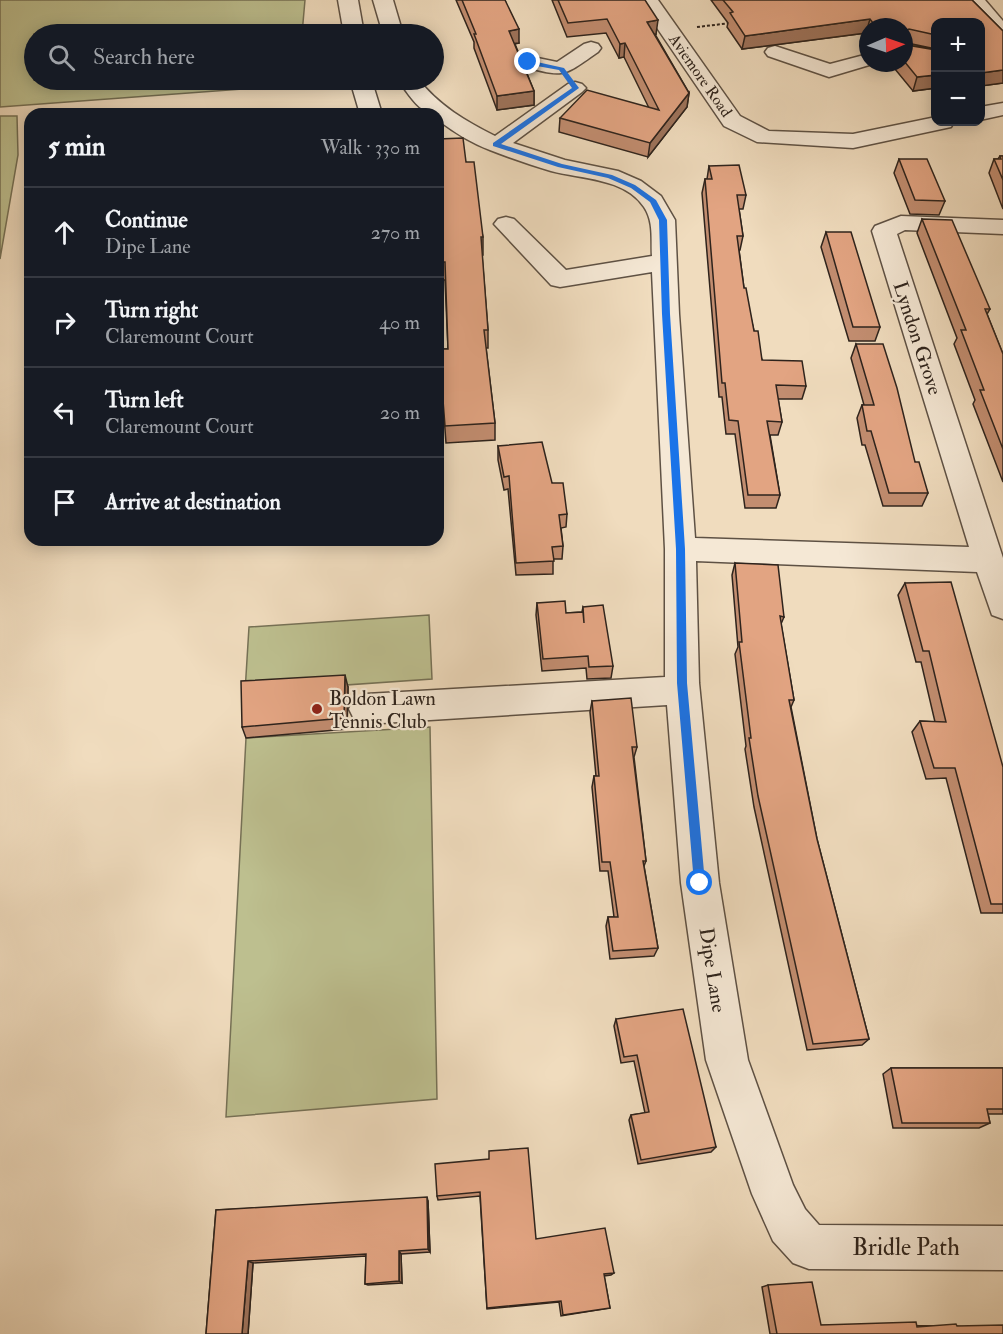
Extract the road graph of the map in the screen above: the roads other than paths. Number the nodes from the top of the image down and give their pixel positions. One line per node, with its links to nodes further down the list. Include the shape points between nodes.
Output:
1 (348, 0): 6 (street)
2 (383, 0): 7 (street)
3 (648, 0): 21 (street, Aviemore Road, via 732,121 765,137 853,141)
4 (978, 5): 5 (street); 8 (street)
5 (1003, 7)
6 (352, 24)
7 (390, 24)
8 (999, 41)
9 (591, 48): 13 (street)
10 (775, 52): 12 (street, via 829,71)
11 (528, 62): 13 (street)
12 (859, 63)
13 (561, 69): 22 (street, via 586,91)
14 (364, 90): 16 (street)
15 (416, 90): 17 (street, Dipe Lane)
16 (369, 108)
17 (434, 108)
18 (1003, 109): 19 (street)
19 (985, 113)
20 (444, 115): 22 (street, Dipe Lane)
21 (931, 125)
22 (496, 145): 25 (street, Dipe Lane, via 633,186 653,201 663,220)
23 (506, 224): 25 (street, via 560,279)
24 (1003, 227): 27 (street, Lyndon Grove, via 901,223 884,231)
25 (665, 262): 26 (street, Dipe Lane)
26 (681, 549): 27 (street); 29 (street, Dipe Lane)
27 (988, 560): 28 (street, Lyndon Grove)
28 (1003, 606)
29 (682, 690): 30 (street); 31 (street, Dipe Lane, via 700,883 727,1060 774,1194 789,1225)
30 (366, 709)
31 (809, 1247): 32 (street, Bridle Path)
32 (1003, 1248)

